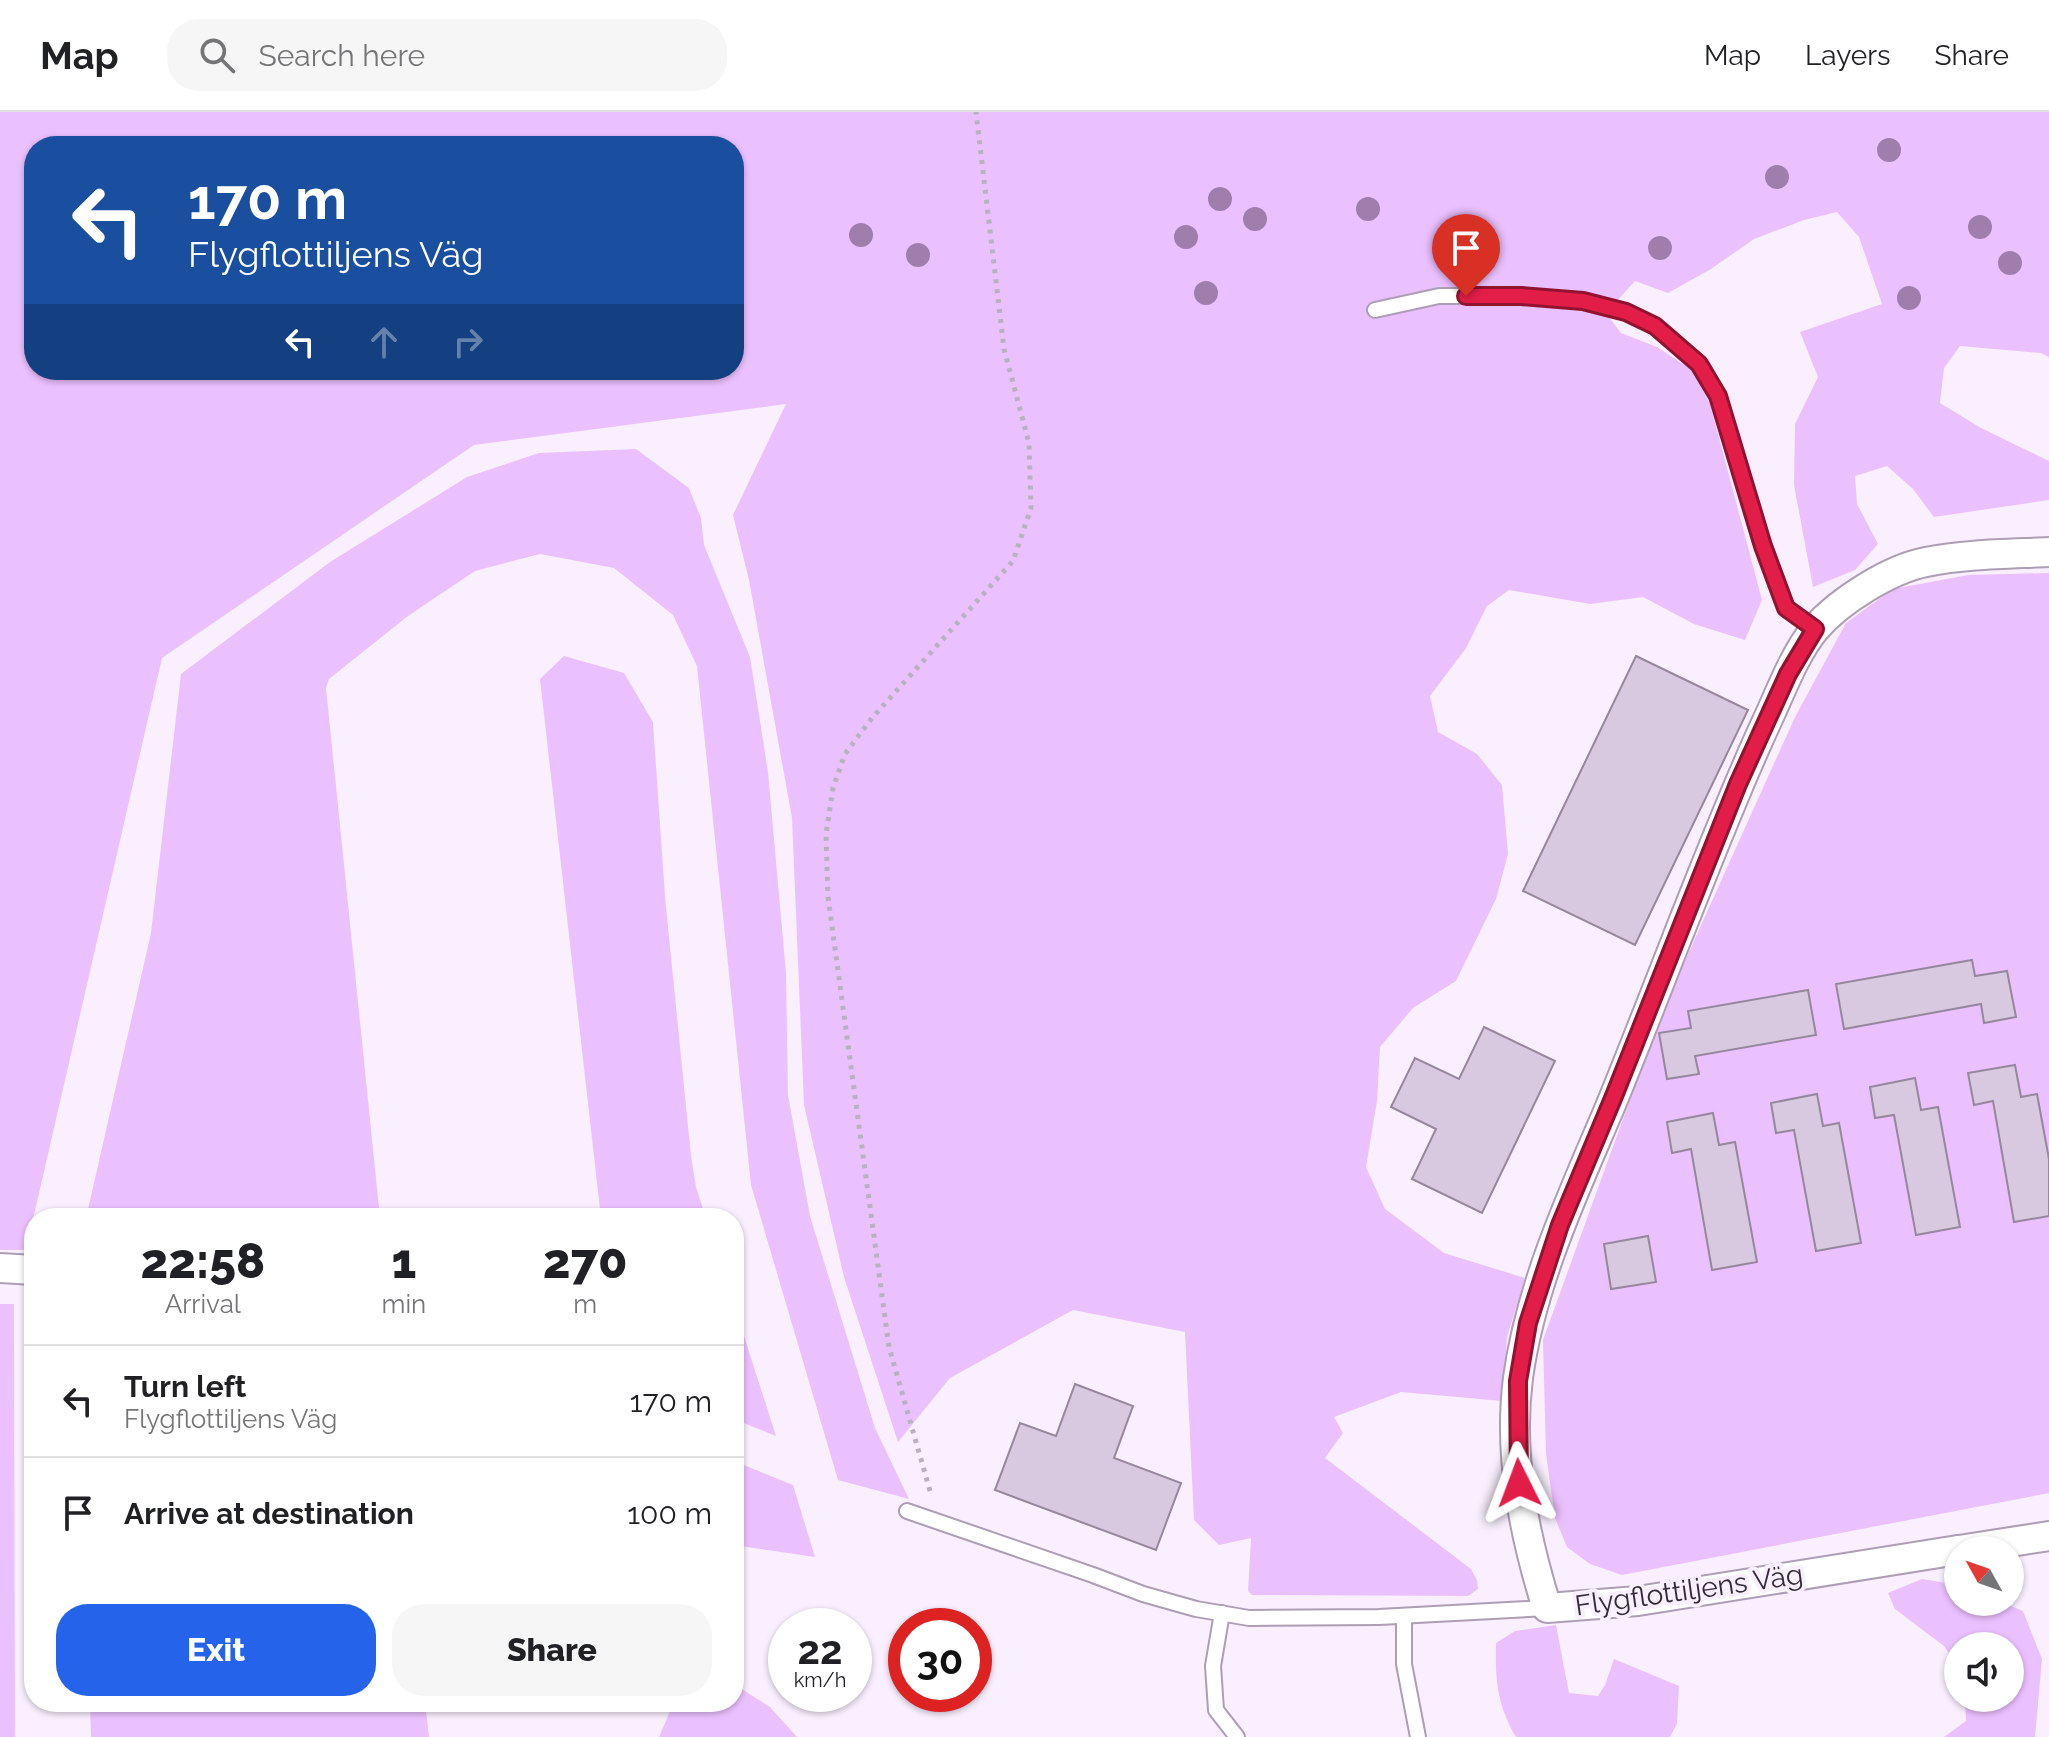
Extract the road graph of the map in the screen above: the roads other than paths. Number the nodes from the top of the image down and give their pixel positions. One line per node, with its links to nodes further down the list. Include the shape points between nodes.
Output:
1 (1375, 310): 3 (lane, via 1439,296 1521,296 1583,301 1655,326 1699,364 1718,396 1786,608)
2 (2049, 552): 3 (street, Flygflottiljens Väg, via 1923,563 1882,579)
3 (1815, 629): 10 (street, Flygflottiljens Väg, via 1788,674 1738,784 1560,1225 1528,1323 1518,1381 1519,1505)
4 (0, 1268): 5 (street)
5 (24, 1269)
6 (907, 1511): 11 (lane, via 1143,1594)
7 (2049, 1536): 8 (street, Flygflottiljens Väg)
8 (2024, 1540)
9 (1944, 1552): 10 (street, Flygflottiljens Väg, via 1638,1601)
10 (1547, 1608): 12 (lane)
11 (1222, 1613): 12 (lane, via 1249,1618); 13 (lane, via 1213,1666 1216,1710)
12 (1404, 1616): 14 (lane, via 1404,1664)
13 (1237, 1737)
14 (1418, 1737)

